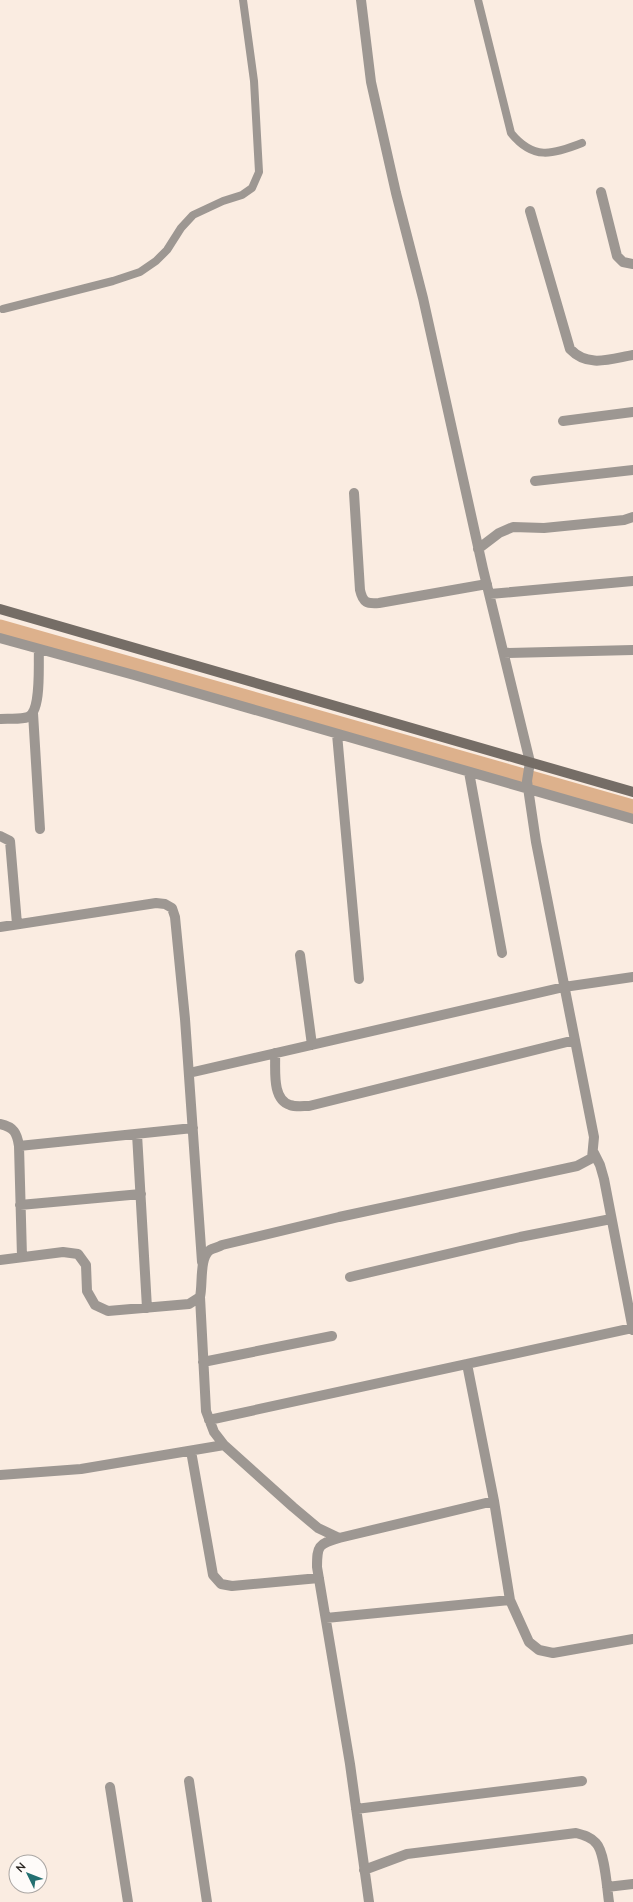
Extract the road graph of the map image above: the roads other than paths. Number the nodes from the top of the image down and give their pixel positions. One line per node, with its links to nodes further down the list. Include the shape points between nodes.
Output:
1 (242, 0): 8 (lane, via 254,81 259,172 252,188 193,216 156,262 140,272)
2 (361, 0): 16 (street, via 373,89)
3 (478, 0): 4 (lane, via 511,133 520,144 531,150 554,152)
4 (582, 144)
5 (601, 192): 7 (street, via 617,256 623,262)
6 (530, 210): 9 (street, via 570,349 586,360 602,360)
7 (633, 264)
8 (4, 309)
9 (633, 354)
10 (633, 412): 11 (street)
11 (563, 421)
12 (633, 470): 13 (street)
13 (535, 481)
14 (354, 494): 18 (street, via 360,590 365,602 379,603)
15 (633, 517): 16 (street, via 544,528 513,527 499,533)
16 (478, 549): 18 (street)
17 (633, 582): 19 (street)
18 (487, 584): 19 (street)
19 (490, 594): 24 (street)
20 (0, 609): 28 (street)
21 (0, 638): 22 (street)
22 (39, 650): 25 (street, via 38,695); 27 (street)
23 (633, 650): 24 (street)
24 (504, 652): 28 (street)
25 (34, 713): 26 (street, via 27,718); 33 (street)
26 (0, 719)
27 (337, 734): 29 (street); 40 (street)
28 (529, 765): 30 (street); 31 (street)
29 (469, 772): 30 (street); 37 (street)
30 (528, 785): 32 (street); 41 (street, via 536,842)
31 (633, 792)
32 (633, 819)
33 (40, 829)
34 (0, 836): 35 (street, via 10,841)
35 (17, 924): 36 (street); 45 (street, via 156,903 172,908 175,917)
36 (0, 927)
37 (502, 953)
38 (300, 955): 43 (street)
39 (633, 977): 41 (street)
40 (359, 979)
41 (564, 987): 42 (street); 43 (street)
42 (575, 1040): 44 (street, via 309,1106 290,1106 281,1100 277,1088); 50 (street, via 594,1137)
43 (312, 1044): 44 (street)
44 (275, 1053): 45 (street)
45 (189, 1073): 47 (street)
46 (0, 1124): 49 (street, via 9,1126 17,1134)
47 (193, 1128): 48 (street); 56 (street)
48 (137, 1134): 49 (street); 51 (street)
49 (19, 1146): 52 (street)
50 (594, 1153): 53 (street, via 600,1165); 56 (street, via 592,1158 577,1166 222,1245 209,1251)
51 (141, 1194): 52 (street); 59 (street)
52 (20, 1205): 54 (street)
53 (611, 1219): 57 (street, via 520,1236); 60 (street)
54 (22, 1257): 55 (street); 59 (street, via 63,1252 78,1254 86,1264 87,1291 95,1305 108,1311)
55 (0, 1260)
56 (202, 1262): 58 (street, via 203,1287)
57 (350, 1277)
58 (200, 1297): 59 (street, via 189,1304); 62 (street)
59 (147, 1308)
60 (633, 1329): 63 (street)
61 (332, 1336): 62 (street)
62 (204, 1362): 64 (street, via 206,1411)
63 (467, 1364): 64 (street); 68 (street)
64 (209, 1420): 65 (street)
65 (224, 1445): 66 (street); 69 (street, via 313,1524)
66 (191, 1451): 67 (street, via 81,1469); 70 (street, via 213,1575 221,1584 232,1586)
67 (0, 1476)
68 (494, 1501): 69 (street); 71 (street)
69 (339, 1538): 70 (street, via 323,1542 317,1550)
70 (319, 1578): 72 (street)
71 (510, 1600): 72 (street); 73 (street, via 529,1642 539,1650 553,1653)
72 (326, 1618): 77 (street)
73 (633, 1639)
74 (189, 1780): 82 (street)
75 (582, 1781): 77 (street)
76 (110, 1787): 81 (street)
77 (356, 1810): 78 (street)
78 (364, 1870): 80 (street, via 407,1854 576,1833 588,1836 597,1843); 83 (street)
79 (633, 1884): 80 (street)
80 (607, 1887): 84 (street)
81 (128, 1902)
82 (207, 1902)
83 (369, 1902)
84 (609, 1902)

